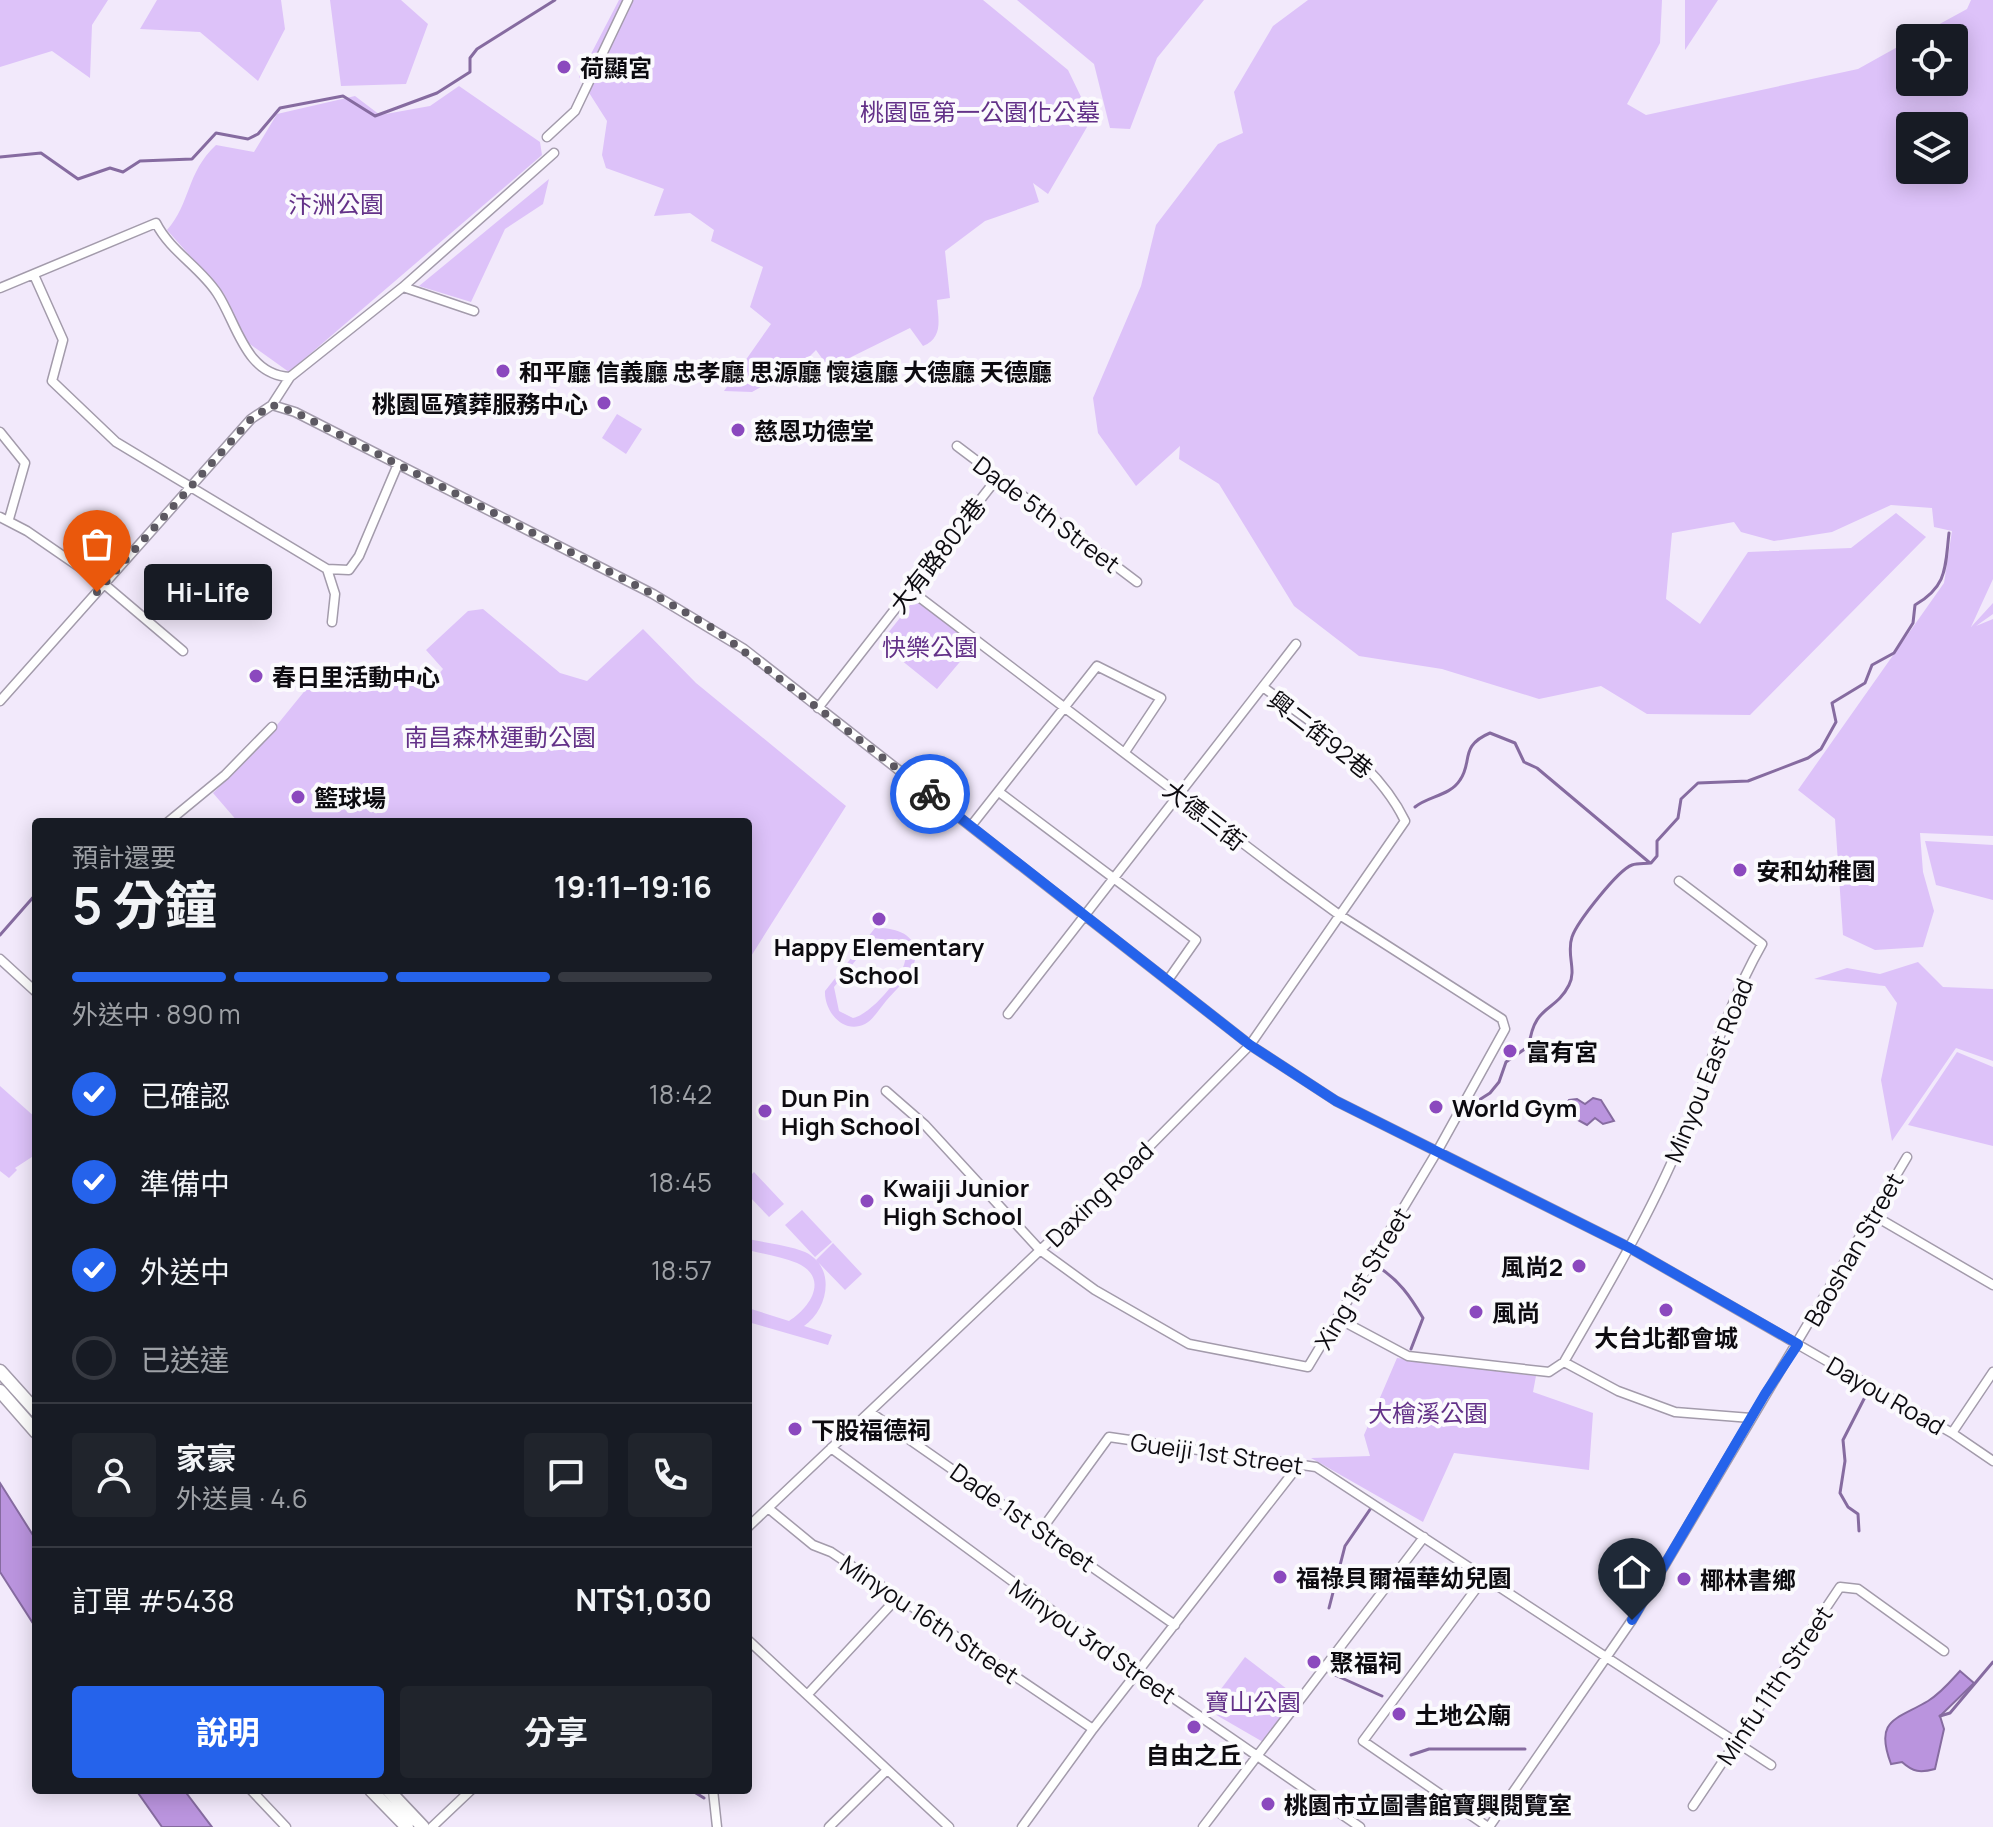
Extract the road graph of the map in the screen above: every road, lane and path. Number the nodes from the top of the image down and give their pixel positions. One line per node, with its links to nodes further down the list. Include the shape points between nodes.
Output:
1 (628, 0): 2 (street, via 575,111)
2 (547, 137)
3 (554, 153): 5 (street)
4 (34, 275): 6 (street); 8 (street, via 156,223 216,291 248,353); 14 (street, via 63,340 52,381 116,442)
5 (403, 287): 7 (street); 8 (street)
6 (0, 288)
7 (474, 311)
8 (290, 377): 9 (street)
9 (272, 405): 12 (street, Dayou Road); 14 (street, via 251,419)
10 (0, 432): 15 (street, via 25,463)
11 (957, 446): 13 (street, Dade 5th Street)
12 (398, 464): 16 (street, via 359,556 349,570); 26 (street, Dayou Road, via 716,630)
13 (998, 477): 17 (street, Dade 5th Street); 19 (street, 大有路802巷)
14 (191, 487): 16 (street); 18 (street)
15 (4, 518): 18 (street)
16 (327, 569): 20 (street, via 335,594)
17 (1137, 582)
18 (104, 584): 22 (street); 24 (street)
19 (910, 590): 25 (street, 大德三街); 26 (street, 大有路802巷)
20 (332, 622)
21 (1296, 644): 23 (street)
22 (183, 651)
23 (1263, 687): 30 (street); 32 (street, 興二街92巷, via 1367,766 1392,794)
24 (0, 701)
25 (1065, 706): 28 (street, 大德三街); 28 (street, via 1097,666 1161,698); 29 (street)
26 (818, 708): 33 (street, Dayou Road)
27 (272, 727): 31 (street)
28 (1125, 752): 30 (street, 大德三街)
29 (999, 792): 33 (street); 34 (street)
30 (1181, 794): 34 (street); 37 (street, 大德三街)
31 (173, 818)
32 (1405, 821): 37 (street, Daxing Road)
33 (971, 826): 36 (street, Dayou Road)
34 (1112, 877): 36 (street); 39 (street, via 1196,940)
35 (1679, 881): 48 (street, Minyou East Road, via 1762,944 1737,989 1688,1124)
36 (1085, 913): 39 (street, Dayou Road); 41 (street)
37 (1338, 914): 42 (street, 大德三街, via 1502,1019); 43 (street, Daxing Road)
38 (0, 959): 40 (street)
39 (1168, 980): 43 (street, Dayou Road)
40 (32, 988)
41 (1008, 1014)
42 (1505, 1029): 45 (street, Xing 1st Street)
43 (1250, 1045): 45 (street, Dayou Road, via 1336,1101); 49 (street, Daxing Road)
44 (886, 1091): 49 (street, Xing 1st Street, via 925,1125)
45 (1438, 1150): 48 (street, Dayou Road); 51 (street, Xing 1st Street)
46 (1907, 1157): 47 (street, Baoshan Street)
47 (1873, 1215): 50 (street); 52 (street, Baoshan Street)
48 (1630, 1248): 52 (street, Dayou Road); 53 (street)
49 (1040, 1250): 51 (street, Xing 1st Street, via 1128,1311 1189,1344 1308,1367); 58 (street, Daxing Road)
50 (1993, 1285)
51 (1337, 1318): 53 (street, via 1408,1356 1549,1372)
52 (1798, 1344): 59 (street, Baoshan Street); 61 (street, Dayou Road)
53 (1564, 1362): 59 (street, via 1618,1391 1675,1412)
54 (0, 1371): 57 (main road)
55 (1993, 1372): 61 (street)
56 (0, 1391): 60 (main road)
57 (32, 1407)
58 (870, 1412): 62 (street, Daxing Road); 67 (street, Dade 1st Street)
59 (1751, 1418): 74 (street, Baoshan Street)
60 (32, 1427)
61 (1952, 1433): 63 (street, Dayou Road)
62 (831, 1448): 65 (street, Daxing Road); 75 (street, Minyou 3rd Street)
63 (1993, 1461)
64 (1298, 1466): 67 (street, Gueiji 1st Street, via 1109,1437); 68 (street, Gueiji 1st Street, via 1316,1467); 71 (street)
65 (768, 1508): 66 (street, Daxing Road); 70 (street, Minyou 16th Street, via 813,1545)
66 (752, 1523)
67 (1042, 1529): 71 (street, Dade 1st Street)
68 (1424, 1537): 69 (street, Gueiji 1st Street); 79 (street)
69 (1484, 1578): 74 (street, Gueiji 1st Street); 98 (street, via 1363,1741)
70 (898, 1597): 76 (street); 77 (street, Minyou 16th Street)
71 (1175, 1625): 75 (street)
72 (752, 1644): 76 (street)
73 (1944, 1651): 78 (street, Minfu 11th Street, via 1858,1589 1840,1587)
74 (1606, 1660): 78 (street, Gueiji 1st Street); 98 (street, Baoshan Street)
75 (1137, 1673): 77 (street); 79 (street, Minyou 3rd Street)
76 (808, 1694): 81 (street)
77 (1093, 1729): 95 (street)
78 (1736, 1741): 80 (street, Gueiji 1st Street); 87 (street, Minfu 11th Street)
79 (1259, 1755): 96 (street); 97 (street, Minyou 3rd Street)
80 (1771, 1765)
81 (887, 1770): 93 (street); 94 (street)
82 (255, 1794): 88 (street)
83 (375, 1794): 89 (main road)
84 (392, 1794): 90 (main road)
85 (467, 1794): 91 (street)
86 (713, 1794): 92 (street)
87 (1693, 1806)
88 (286, 1827)
89 (407, 1827)
90 (423, 1827)
91 (432, 1827)
92 (717, 1827)
93 (829, 1827)
94 (949, 1827)
95 (1022, 1827)
96 (1203, 1827)
97 (1360, 1827)
98 (1489, 1827)

